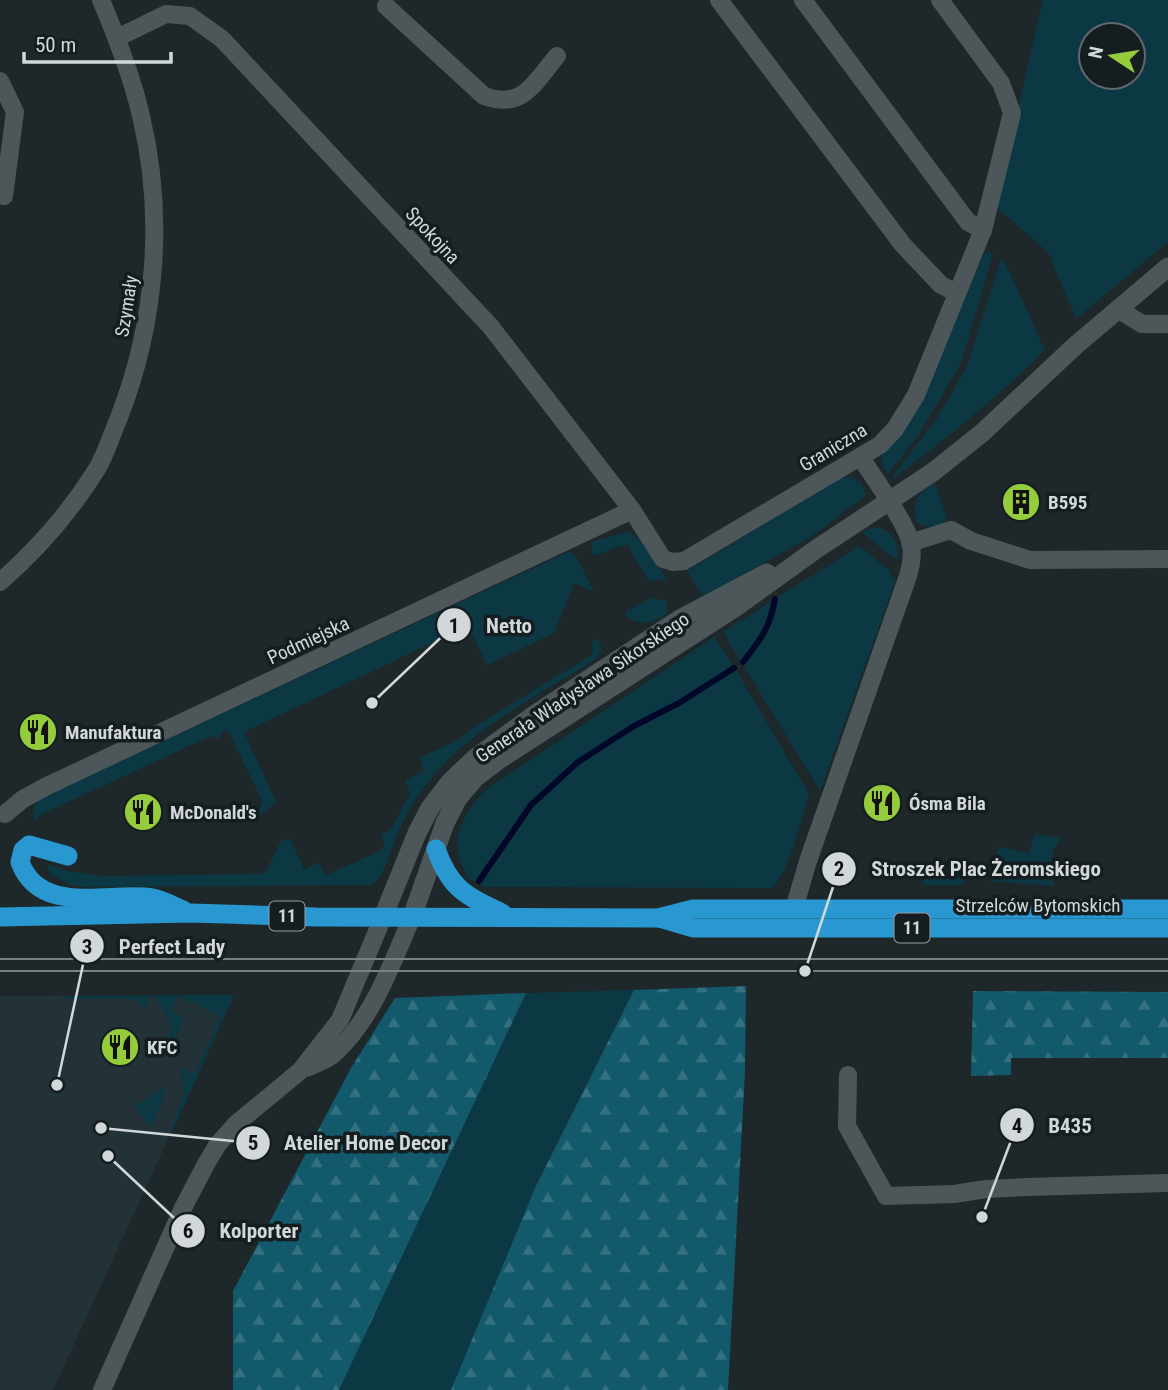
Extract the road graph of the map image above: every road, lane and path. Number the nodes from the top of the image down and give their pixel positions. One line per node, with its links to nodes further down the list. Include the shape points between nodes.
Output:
1 (101, 0): 7 (street, Szymały)
2 (719, 0): 13 (street, via 902,245 941,285)
3 (803, 0): 11 (street, via 968,222)
4 (940, 0): 11 (street, Graniczna, via 1001,83 1012,113)
5 (386, 6): 8 (street, via 484,96 500,101 514,100 526,91)
6 (174, 7): 7 (street, Spokojna); 18 (street, Spokojna, via 222,39 491,327)
7 (117, 38): 23 (street, Szymały, via 141,116 151,178 153,264 145,329 130,389 98,467 53,530)
8 (557, 56)
9 (0, 81): 10 (street, via 15,112)
10 (4, 196)
11 (983, 230): 13 (street, Graniczna)
12 (1168, 267): 14 (street, Generała Władysława Sikorskiego)
13 (957, 293): 16 (street, Graniczna, via 916,395 895,429)
14 (1118, 309): 15 (street, via 1142,324); 17 (street, Generała Władysława Sikorskiego, via 982,433)
15 (1168, 324)
16 (861, 458): 17 (street); 22 (street, Graniczna, via 684,561)
17 (888, 502): 19 (street); 20 (street, Generała Władysława Sikorskiego)
18 (632, 510): 22 (street, Spokojna, via 663,559); 24 (street, Podmiejska, via 47,786)
19 (911, 543): 21 (street, via 951,530 1030,560); 27 (street, via 908,576)
20 (816, 550): 25 (street, Generała Władysława Sikorskiego, via 475,778 458,798); 31 (street, Generała Władysława Sikorskiego, via 680,619 474,759 430,808)
21 (1168, 559)
22 (673, 562)
23 (0, 582)
24 (5, 814)
25 (436, 849): 32 (street, Generała Władysława Sikorskiego); 33 (highway, via 443,869 462,893)
26 (68, 856): 29 (highway, via 29,845 20,862 30,878 57,895 153,898)
27 (794, 909): 28 (highway, Strzelców Bytomskich / 11); 34 (highway, Strzelców Bytomskich / 11, via 693,909)
28 (1168, 909)
29 (191, 913): 30 (highway, 11); 31 (highway, 11)
30 (0, 917)
31 (383, 917): 32 (highway, 11); 36 (street, via 340,1020)
32 (412, 917): 33 (highway, Strzelców Bytomskich / 11); 36 (street, via 360,1025 334,1055)
33 (509, 917): 34 (highway, Strzelców Bytomskich / 11)
34 (658, 918): 35 (highway, Strzelców Bytomskich / 11, via 693,928)
35 (1168, 928)
36 (300, 1071): 39 (street, via 236,1124 212,1154)
37 (848, 1075): 38 (street, via 847,1126 886,1196)
38 (1168, 1183)
39 (102, 1390)

